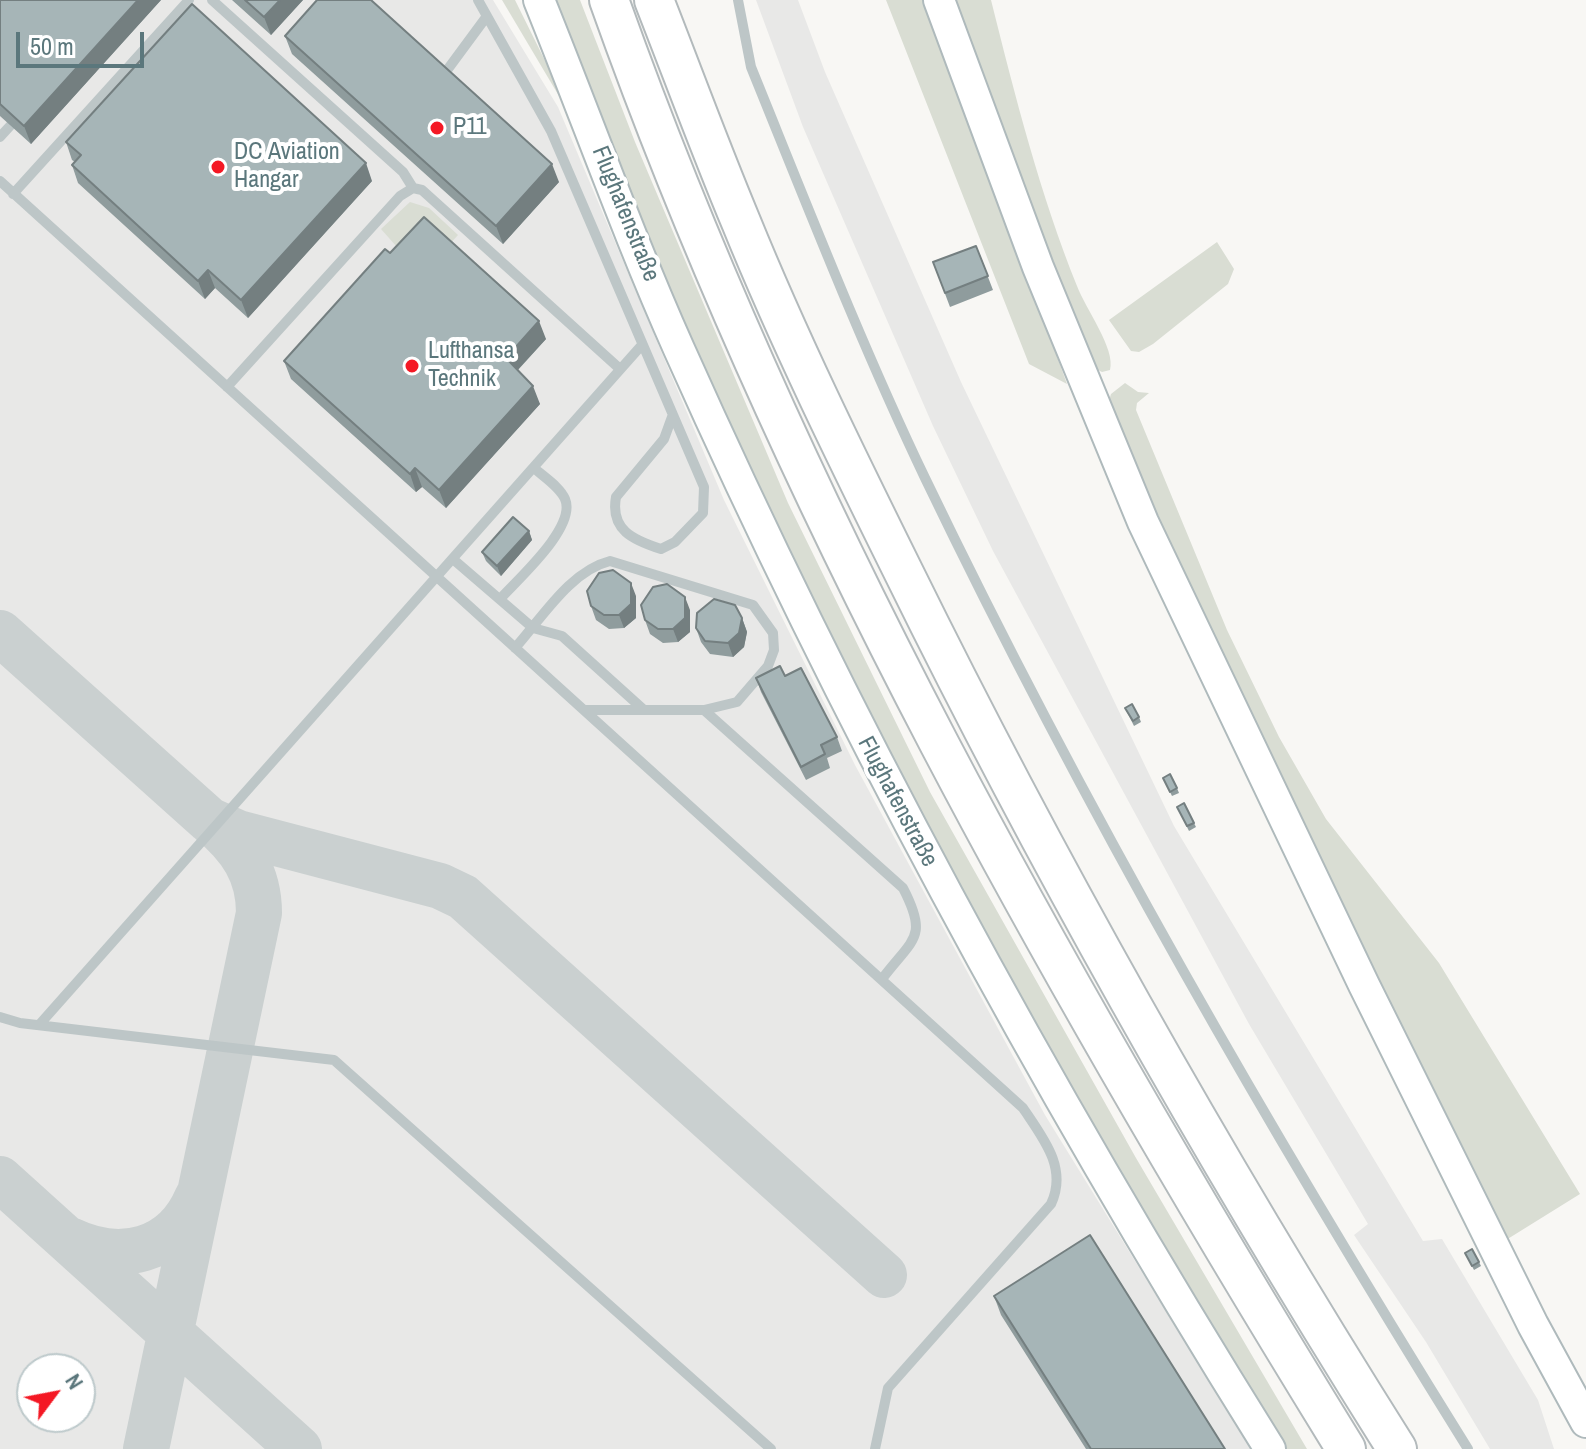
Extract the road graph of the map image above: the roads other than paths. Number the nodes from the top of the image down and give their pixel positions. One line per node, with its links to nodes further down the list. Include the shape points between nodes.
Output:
1 (189, 0): 17 (lane)
2 (212, 0): 16 (lane, via 403,172)
3 (478, 0): 10 (lane)
4 (523, 0): 12 (main road, Flughafenstraße)
5 (539, 0): 12 (main road, Flughafenstraße)
6 (609, 0): 38 (highway, via 763,375 942,747 1086,1013)
7 (654, 0): 39 (highway, via 741,223 832,427 948,663 1183,1094)
8 (738, 0): 40 (lane, via 751,67 811,215 924,476 1060,747 1234,1065)
9 (939, 0): 34 (main road, via 1038,267 1143,522 1357,971)
10 (487, 16): 11 (lane); 18 (lane, via 551,131)
11 (442, 77)
12 (588, 122): 37 (main road, Flughafenstraße, via 678,346 873,758 1074,1124)
13 (10, 126): 14 (lane)
14 (0, 137)
15 (0, 181): 17 (lane)
16 (413, 188): 19 (lane, via 422,190); 20 (lane, via 400,196)
17 (13, 194): 20 (lane)
18 (641, 346): 19 (lane); 21 (lane)
19 (620, 369): 22 (lane)
20 (227, 387): 24 (lane)
21 (672, 417): 21 (lane, via 664,439 616,497 614,508 615,521 624,532 661,549 693,526 706,501)
22 (534, 468): 23 (lane); 25 (lane, via 565,499 567,515 562,530)
23 (454, 560): 24 (lane); 25 (lane)
24 (438, 578): 27 (lane); 33 (lane)
25 (500, 599): 26 (lane)
26 (533, 628): 27 (lane); 29 (lane, via 562,636); 30 (lane, via 577,576 610,561 753,605 773,633 768,666 737,702)
27 (515, 648): 28 (lane)
28 (584, 710): 29 (lane); 31 (lane)
29 (644, 710): 30 (lane)
30 (704, 710): 31 (lane, via 903,888 919,925)
31 (882, 979): 36 (lane, via 1023,1108 1050,1149 1058,1188 1051,1204 888,1388)
32 (0, 1017): 33 (lane)
33 (39, 1025): 35 (lane, via 334,1060)
34 (1586, 1422)
35 (771, 1449)
36 (875, 1449)
37 (1270, 1449)
38 (1346, 1449)
39 (1397, 1449)
40 (1468, 1449)

